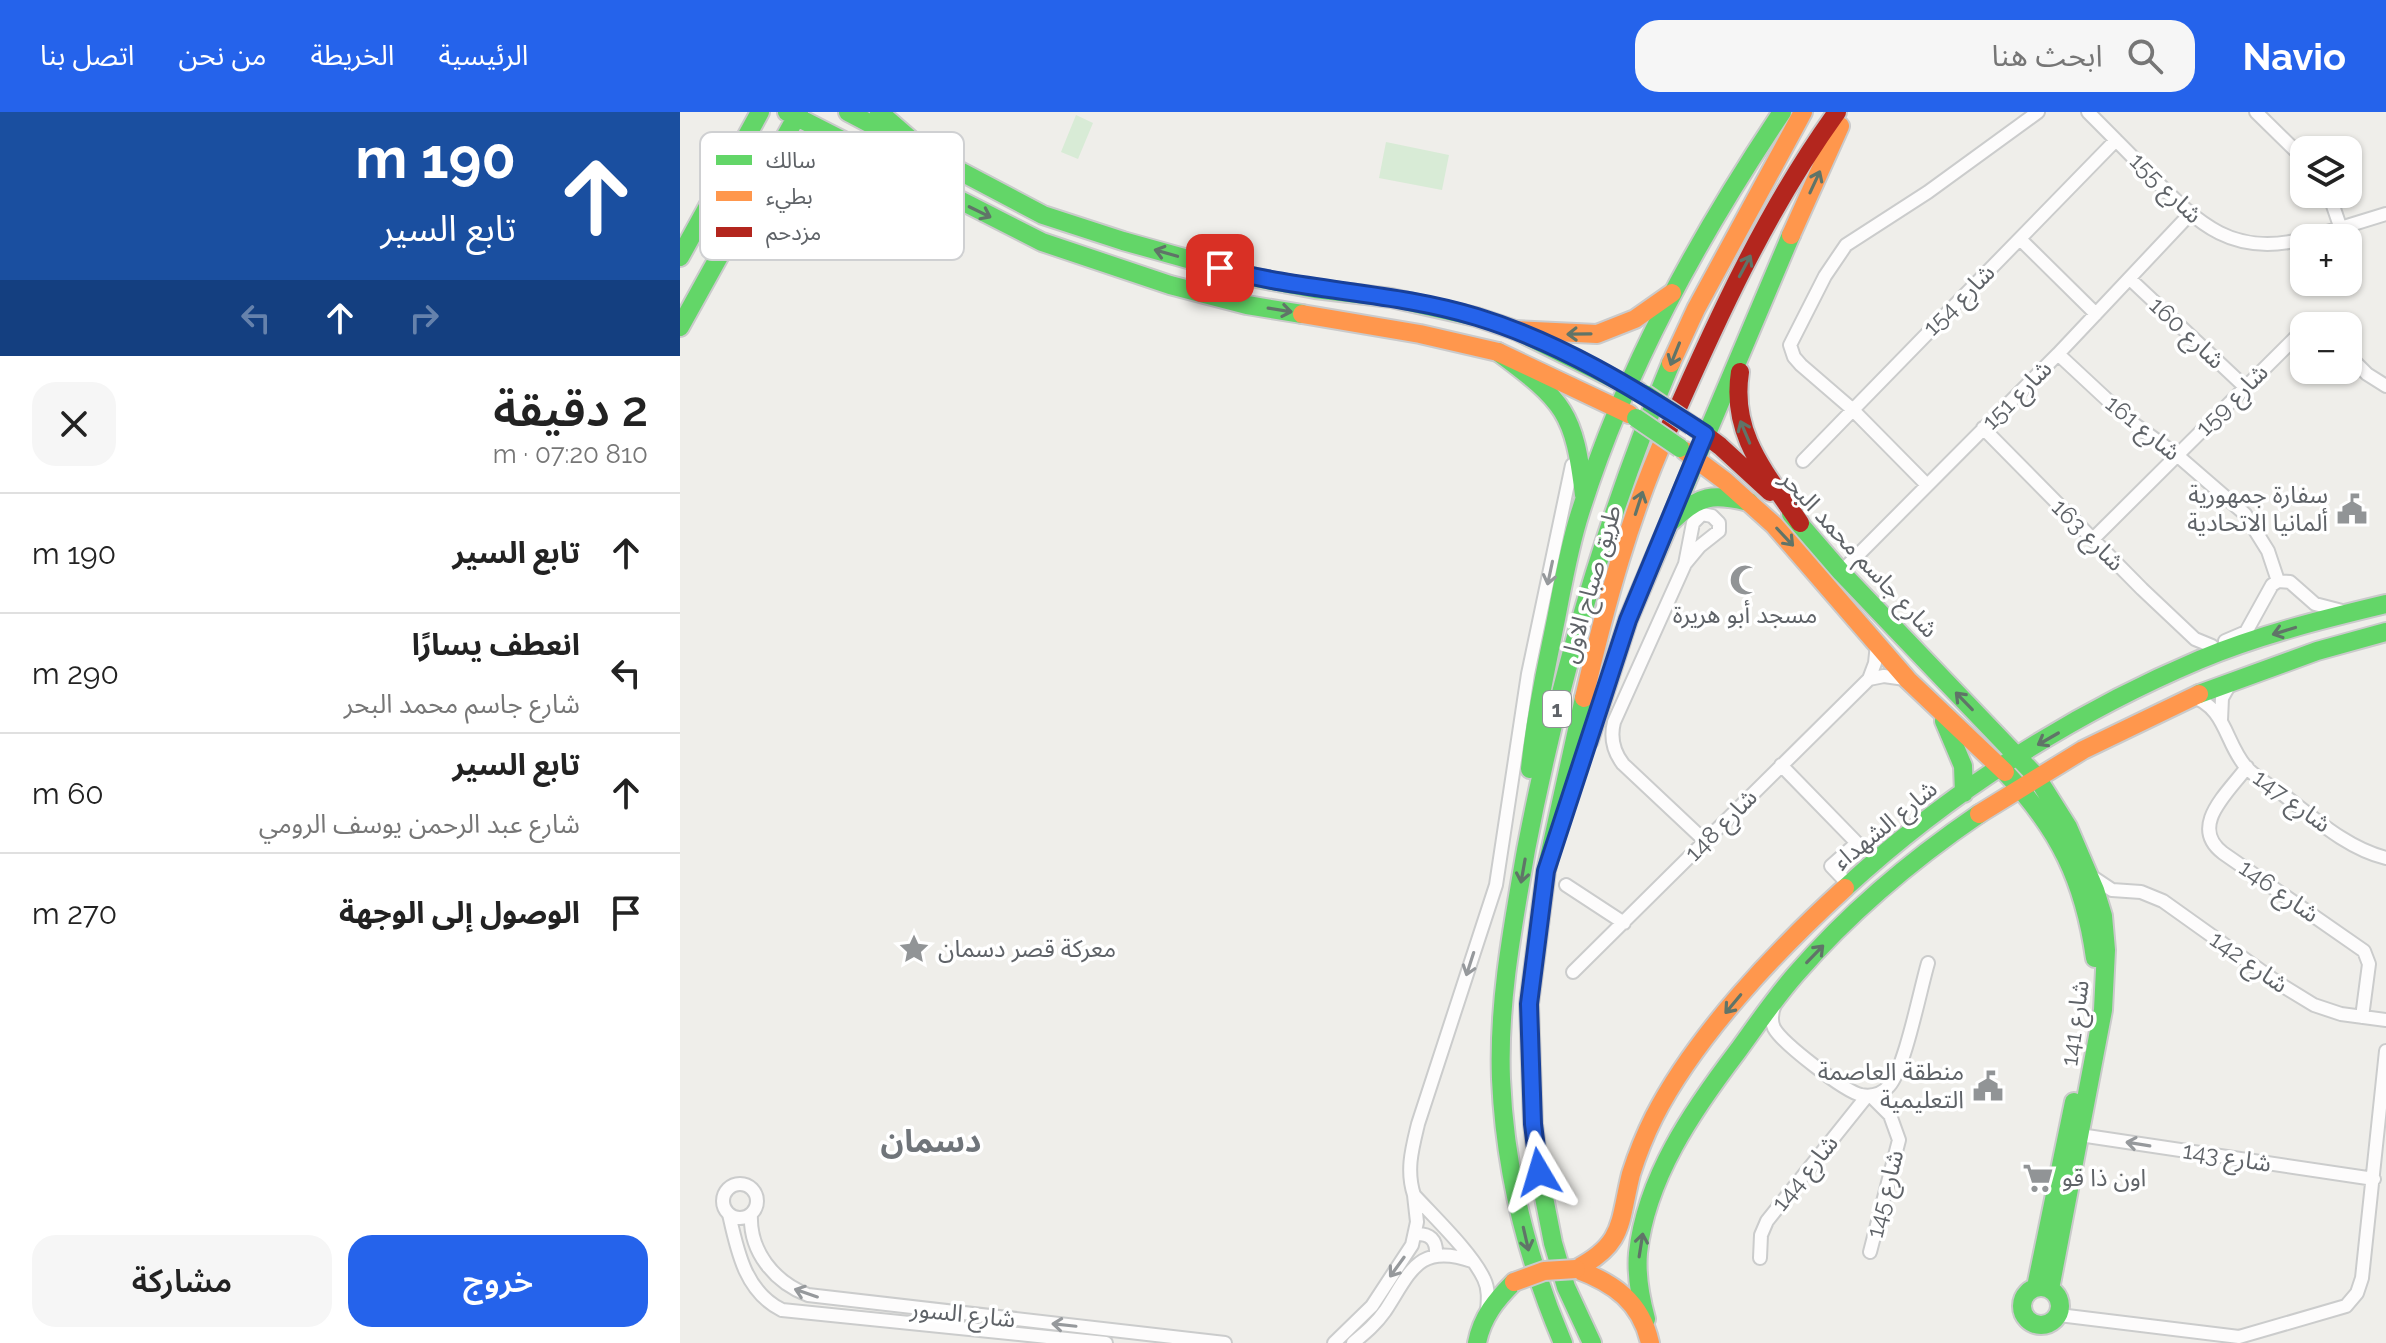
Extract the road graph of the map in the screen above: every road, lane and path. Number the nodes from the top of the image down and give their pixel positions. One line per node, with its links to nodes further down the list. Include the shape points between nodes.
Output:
1 (760, 112): 12 (main road)
2 (848, 112): 15 (main road)
3 (879, 112): 16 (main road)
4 (1782, 112): 30 (main road)
5 (1803, 112): 82 (main road, طريق صباح الاول / 1, one-way to 82, via 1681,339 1604,533)
6 (1837, 112): 85 (main road, طريق صباح الاول / 1, one-way to 6, via 1602,617 1650,470 1721,310 1803,159)
7 (1847, 112): 37 (main road, one-way to 7)
8 (2038, 112): 42 (street, via 1857,236 1836,256 1790,345 1801,365)
9 (2088, 112): 17 (street, شارع 155)
10 (2256, 112): 18 (street)
11 (794, 114): 13 (main road); 14 (main road)
12 (749, 132)
13 (784, 132)
14 (827, 132)
15 (884, 132)
16 (902, 132)
17 (2116, 140): 21 (street, شارع 155); 25 (street, شارع 154)
18 (2290, 145)
19 (964, 175): 33 (main road, one-way to 19, via 1391,298 1256,278 1123,241 1043,215)
20 (964, 204): 35 (main road, one-way to 35, via 1042,242 1170,285 1247,305 1408,331)
21 (2190, 214): 26 (street, شارع 155, via 2240,242); 29 (street, شارع 151)
22 (2386, 214): 24 (street, شارع 155)
23 (700, 221): 27 (main road)
24 (2356, 224)
25 (2020, 239): 31 (street); 42 (street, شارع 154)
26 (2290, 242)
27 (680, 257)
28 (715, 260): 32 (main road)
29 (2130, 279): 31 (street, شارع 151); 40 (street, شارع 160)
30 (1674, 292): 33 (main road, one-way to 33, via 1635,319 1597,334); 41 (main road)
31 (2096, 314): 36 (street, شارع 151)
32 (680, 327)
33 (1515, 330): 41 (main road, شارع جاسم محمد البحر)
34 (2290, 343): 40 (street, شارع 159)
35 (1498, 352): 43 (main road, شارع جاسم محمد البحر); 46 (main road, via 1561,406)
36 (2058, 354): 44 (street, شارع 151); 48 (street, شارع 161, via 2130,421)
37 (1741, 358): 45 (main road); 54 (main road, one-way to 37, via 1741,424)
38 (2362, 369): 39 (street)
39 (2386, 386)
40 (2245, 387): 48 (street, شارع 159)
41 (1637, 390): 43 (main road); 45 (main road, شارع جاسم محمد البحر, bridge)
42 (1852, 409): 49 (street, شارع 154); 50 (street)
43 (1628, 413): 47 (main road, شارع جاسم محمد البحر, bridge); 51 (main road)
44 (1983, 428): 50 (street, شارع 151); 56 (street, شارع 163)
45 (1698, 430): 47 (main road); 54 (main road, شارع جاسم محمد البحر)
46 (1577, 442): 51 (main road); 53 (street)
47 (1687, 453): 52 (main road, شارع جاسم محمد البحر); 55 (main road)
48 (2178, 456): 56 (street, شارع 159); 59 (street, شارع 161, via 2254,524)
49 (1803, 461)
50 (1927, 485): 58 (street, شارع 151)
51 (1584, 501): 53 (main road, via 1569,509); 82 (main road, via 1533,727)
52 (1749, 502): 55 (main road, via 1725,496 1698,499); 64 (main road, شارع جاسم محمد البحر, one-way to 64, via 1787,538)
53 (1561, 522): 103 (street, one-way to 103, via 1528,674 1496,885 1418,1124 1409,1159)
54 (1800, 523): 58 (main road, شارع جاسم محمد البحر)
55 (1667, 526): 85 (main road, via 1628,620)
56 (2093, 539): 63 (street, شارع 163)
57 (1685, 564): 83 (street, via 1614,722 1612,741 1623,764)
58 (1841, 572): 75 (main road, شارع جاسم محمد البحر, one-way to 58)
59 (2278, 581): 61 (street, via 2290,582 2315,604); 65 (street, via 2246,632)
60 (2386, 604): 61 (main road, شارع الشهداء)
61 (2349, 613): 66 (main road, شارع الشهداء, one-way to 66)
62 (2384, 631): 68 (main road, شارع الشهداء)
63 (2195, 639): 65 (street, شارع 163); 66 (street)
64 (1877, 644): 67 (street); 69 (main road, شارع جاسم محمد البحر)
65 (2212, 646): 66 (street)
66 (2184, 663): 70 (main road, شارع الشهداء)
67 (1869, 679): 69 (street); 76 (street, شارع 148)
68 (2232, 679): 71 (main road, شارع الشهداء); 73 (street, via 2222,698)
69 (1908, 680): 72 (main road, شارع جاسم محمد البحر)
70 (2128, 694): 74 (main road, via 2120,708 2126,718); 75 (main road, شارع الشهداء, one-way to 75)
71 (2191, 696): 73 (street, شارع 147, via 2209,705); 74 (main road, شارع الشهداء)
72 (1937, 708): 78 (main road, شارع جاسم محمد البحر); 81 (main road, via 1963,766)
73 (2221, 720): 77 (street, شارع 147)
74 (2137, 721): 79 (main road, شارع الشهداء)
75 (2018, 757): 78 (main road, شارع الشهداء); 79 (main road, شارع جاسم محمد البحر)
76 (1781, 765): 83 (street, شارع 148); 88 (street, via 1857,843 1831,866)
77 (2247, 767): 84 (street, شارع 147, via 2346,840); 95 (street, شارع 146, via 2210,818 2209,837 2223,853 2364,951 2369,964)
78 (2000, 768): 80 (main road, شارع جاسم محمد البحر); 81 (main road, شارع الشهداء)
79 (2036, 776): 80 (main road, شارع الشهداء); 86 (main road, شارع 141)
80 (2018, 787): 94 (main road, شارع الشهداء, one-way to 80, via 1827,941 1903,872); 112 (main road, شارع 141, via 2069,857 2086,902 2095,962)
81 (1964, 793): 88 (main road, شارع الشهداء)
82 (1531, 823): 121 (main road, طريق صباح الاول / 1, one-way to 121, via 1502,1031 1503,1115 1531,1262)
83 (1705, 841): 91 (street, شارع 148)
84 (2386, 858)
85 (1546, 871): 122 (main road, طريق صباح الاول / 1, via 1529,1004 1533,1124 1553,1243)
86 (2090, 874): 89 (street, شارع 142); 90 (main road, شارع 141)
87 (1566, 885): 91 (street)
88 (1849, 885): 111 (main road, شارع الشهداء, one-way to 111, via 1755,978 1689,1063 1649,1127 1615,1235 1596,1259)
89 (2119, 891): 90 (street, via 2108,899); 95 (street, شارع 142, via 2156,896 2306,1001)
90 (2103, 916): 101 (main road, شارع 141, via 2103,1010)
91 (1624, 923): 93 (street, شارع 148)
92 (1928, 963): 100 (street, شارع 144, via 1897,1073 1886,1089)
93 (1573, 972)
94 (1781, 992): 97 (street, via 1772,1019); 98 (main road, شارع الشهداء)
95 (2362, 1017): 96 (street, شارع 142)
96 (2386, 1020)
97 (1783, 1040): 98 (street, via 1760,1035); 100 (street, via 1845,1089)
98 (1745, 1041): 114 (main road, شارع الشهداء, one-way to 98, via 1638,1284 1639,1253 1666,1162 1687,1120)
99 (2386, 1051): 102 (street)
100 (1869, 1096): 107 (street, شارع 145, via 1890,1115 1899,1140); 109 (street, شارع 144, via 1767,1221)
101 (2080, 1135): 102 (street, شارع 143, one-way to 101); 112 (main road, شارع 141)
102 (2374, 1179): 115 (street, via 2362,1278 2346,1306 2235,1337)
103 (1414, 1195): 106 (street); 110 (street)
104 (729, 1214): 105 (street); 105 (street, via 724,1194 741,1184 756,1196); 117 (street, شارع السور, via 756,1290 782,1310)
105 (751, 1214): 118 (street, شارع السور, one-way to 105, via 808,1295 770,1268 752,1236)
106 (1415, 1234): 108 (street, via 1433,1239); 119 (street, one-way to 119, via 1372,1306)
107 (1870, 1252)
108 (1436, 1255): 110 (street); 120 (street, via 1414,1267 1377,1322)
109 (1760, 1258)
110 (1472, 1261): 113 (street, via 1485,1280)
111 (1576, 1269): 113 (main road, bridge, via 1554,1268 1514,1282); 114 (main road, via 1605,1279)
112 (2043, 1288): 115 (main road, via 2060,1300); 115 (main road, via 2022,1301 2024,1314)
113 (1486, 1314): 116 (main road)
114 (1646, 1322): 123 (main road, شارع الشهداء)
115 (2044, 1327): 124 (main road)
116 (1475, 1339)
117 (1106, 1343)
118 (1225, 1343)
119 (1334, 1343)
120 (1353, 1343)
121 (1563, 1343)
122 (1592, 1343)
123 (1650, 1343)
124 (2028, 1343)

